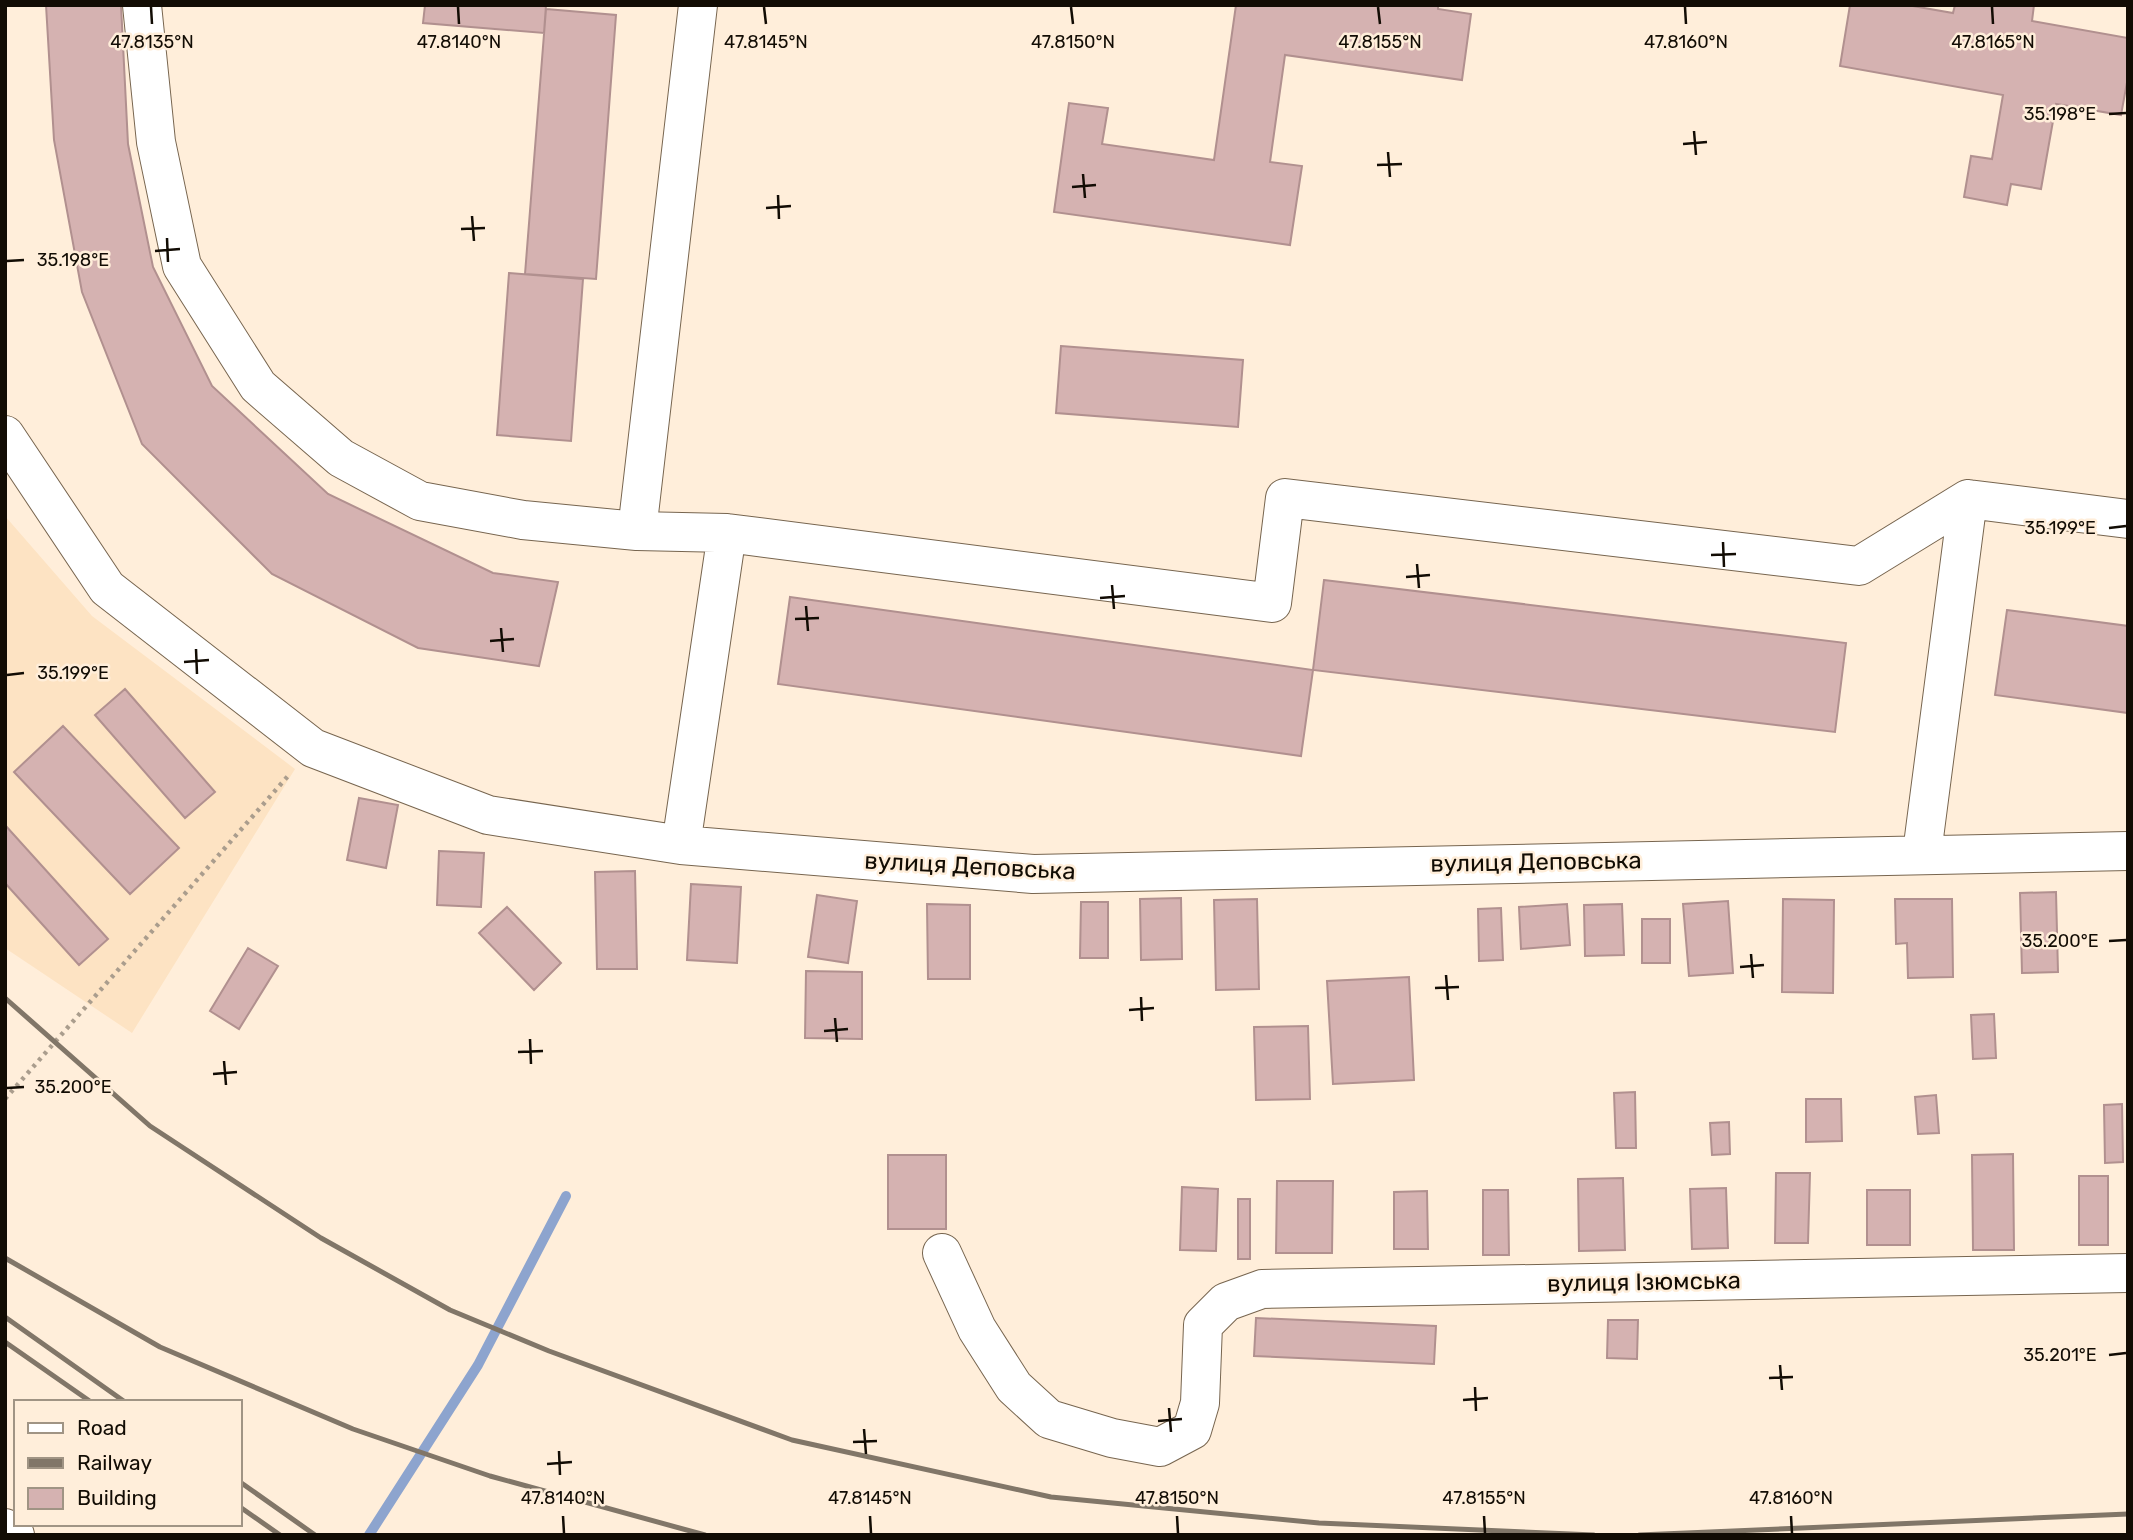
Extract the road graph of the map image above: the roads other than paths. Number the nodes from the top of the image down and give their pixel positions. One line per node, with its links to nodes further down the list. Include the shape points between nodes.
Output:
1 (142, 5): 6 (street, via 156,142 182,266 258,386 341,458 420,501 523,520)
2 (698, 5): 6 (street)
3 (5, 435): 8 (street, вулиця Деповська, via 107,588 313,748 488,815)
4 (1968, 499): 5 (street); 7 (street, via 1859,566 1285,498 1272,603); 10 (street)
5 (2128, 519)
6 (637, 531): 7 (street)
7 (727, 533): 8 (street)
8 (681, 845): 10 (street, вулиця Деповська, via 1032,874)
9 (2128, 851): 10 (street, вулиця Деповська)
10 (1922, 853)
11 (942, 1253): 12 (street, вулиця Ізюмська, via 977,1329 1014,1387 1049,1419 1160,1447 1192,1430 1200,1403 1203,1325 1226,1302 1262,1289)
12 (2128, 1273)
13 (5, 1528): 14 (street)
14 (15, 1535)

